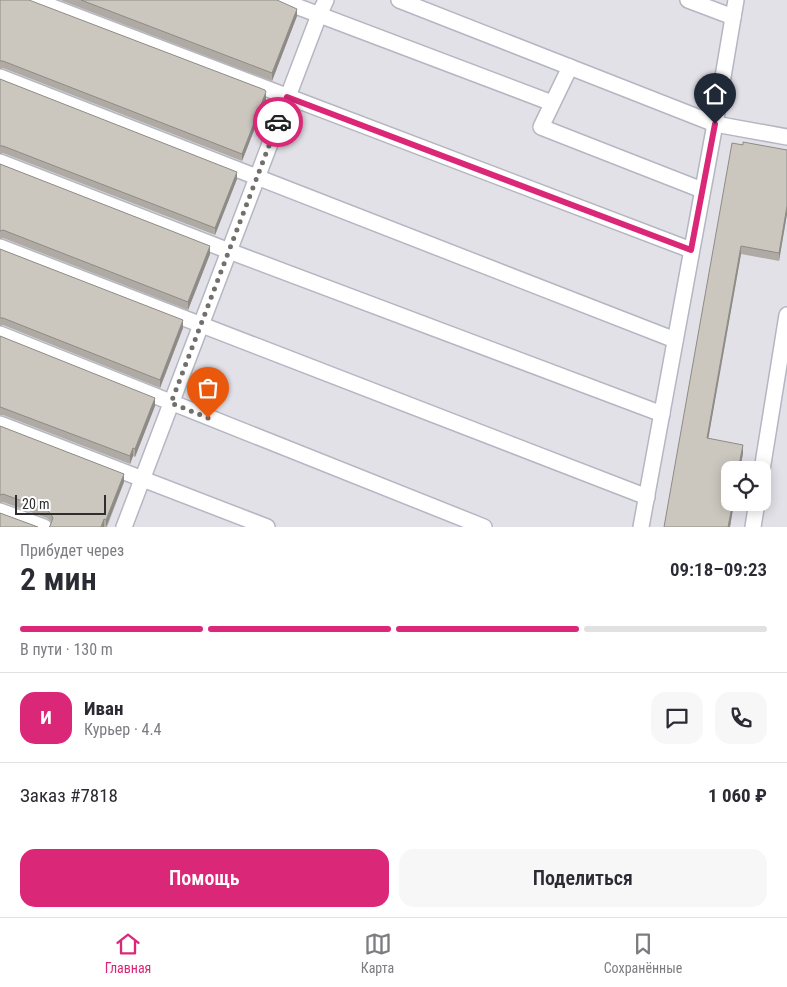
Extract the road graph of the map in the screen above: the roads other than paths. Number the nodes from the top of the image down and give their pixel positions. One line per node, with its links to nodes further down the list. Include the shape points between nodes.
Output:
1 (34, 0): 11 (lane)
2 (280, 0): 7 (lane)
3 (326, 0): 7 (lane)
4 (399, 0): 9 (lane)
5 (688, 0): 8 (lane)
6 (736, 0): 8 (lane)
7 (318, 15): 11 (lane); 12 (lane)
8 (733, 17): 13 (lane)
9 (570, 67): 12 (lane); 13 (lane)
10 (0, 78): 16 (lane)
11 (287, 97): 16 (lane); 19 (lane)
12 (552, 103): 17 (lane, via 542,128)
13 (715, 124): 14 (lane); 17 (lane)
14 (787, 138)
15 (0, 162): 20 (lane)
16 (257, 177): 20 (lane); 24 (lane)
17 (702, 190): 19 (lane)
18 (0, 247): 22 (lane)
19 (691, 250): 24 (lane)
20 (228, 251): 22 (lane); 26 (lane)
21 (787, 315): 28 (lane)
22 (200, 325): 25 (lane); 30 (lane)
23 (0, 334): 25 (lane)
24 (675, 340): 26 (lane)
25 (171, 403): 29 (lane); 36 (lane)
26 (662, 414): 30 (lane)
27 (0, 424): 29 (lane)
28 (763, 461)
29 (142, 480): 34 (lane); 35 (lane)
30 (647, 497): 37 (lane)
31 (0, 511): 33 (lane)
32 (756, 511): 38 (lane)
33 (44, 527)
34 (124, 527)
35 (267, 527)
36 (484, 527)
37 (641, 527)
38 (753, 527)

